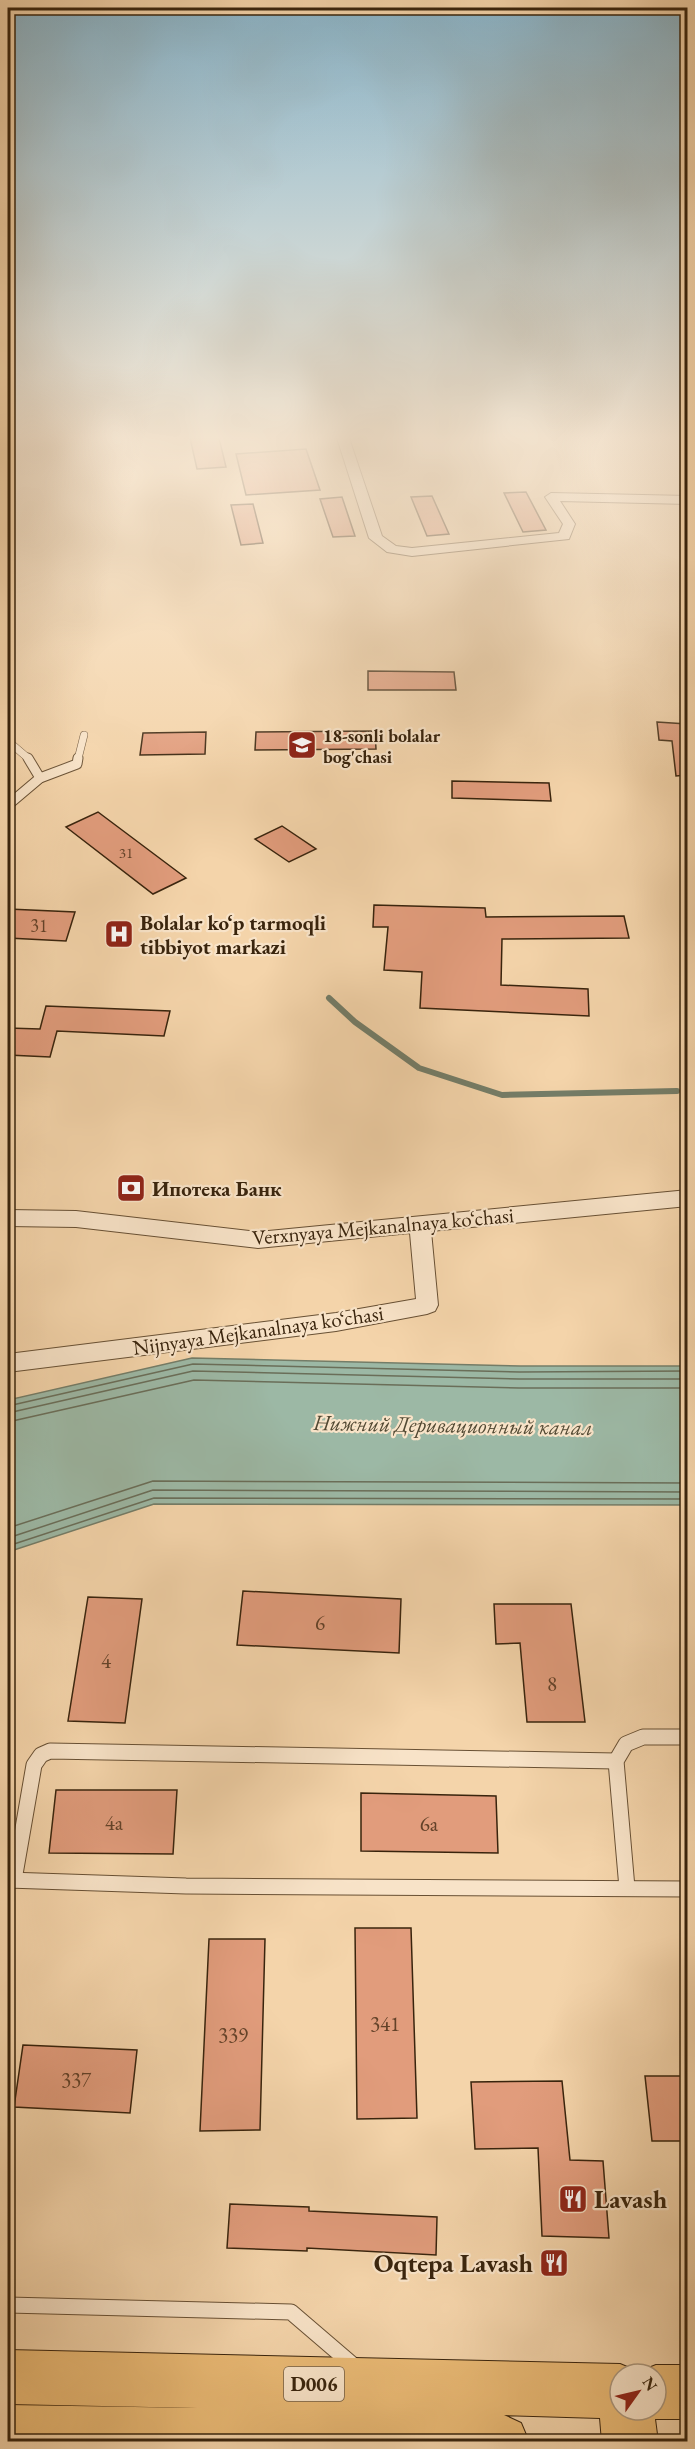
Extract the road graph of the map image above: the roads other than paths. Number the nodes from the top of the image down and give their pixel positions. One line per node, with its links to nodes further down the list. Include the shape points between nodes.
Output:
1 (84, 735): 3 (lane, via 76,764)
2 (8, 741): 3 (lane, via 27,756)
3 (40, 778): 4 (lane)
4 (8, 805)
5 (687, 1198): 7 (street, Verxnyaya Mejkanalnaya ko‘chasi)
6 (8, 1218): 7 (street, Verxnyaya Mejkanalnaya ko‘chasi, via 76,1219 258,1240)
7 (420, 1224): 8 (street, Nijnyaya Mejkanalnaya ko‘chasi, via 427,1305 336,1322)
8 (8, 1363)
9 (687, 1737): 10 (lane, via 643,1737 626,1744)
10 (616, 1761): 11 (lane, via 50,1751 34,1765); 12 (lane)
11 (11, 1880): 12 (lane, via 186,1886)
12 (627, 1888): 13 (lane)
13 (687, 1888)
14 (8, 2305): 16 (lane, via 291,2312)
15 (8, 2377): 16 (main road, D006)
16 (377, 2385): 17 (main road, D006)
17 (608, 2391)
18 (668, 2392): 19 (main road)
19 (687, 2392)
20 (628, 2422): 23 (main road)
21 (8, 2432): 22 (main road)
22 (502, 2442)
23 (630, 2442)

